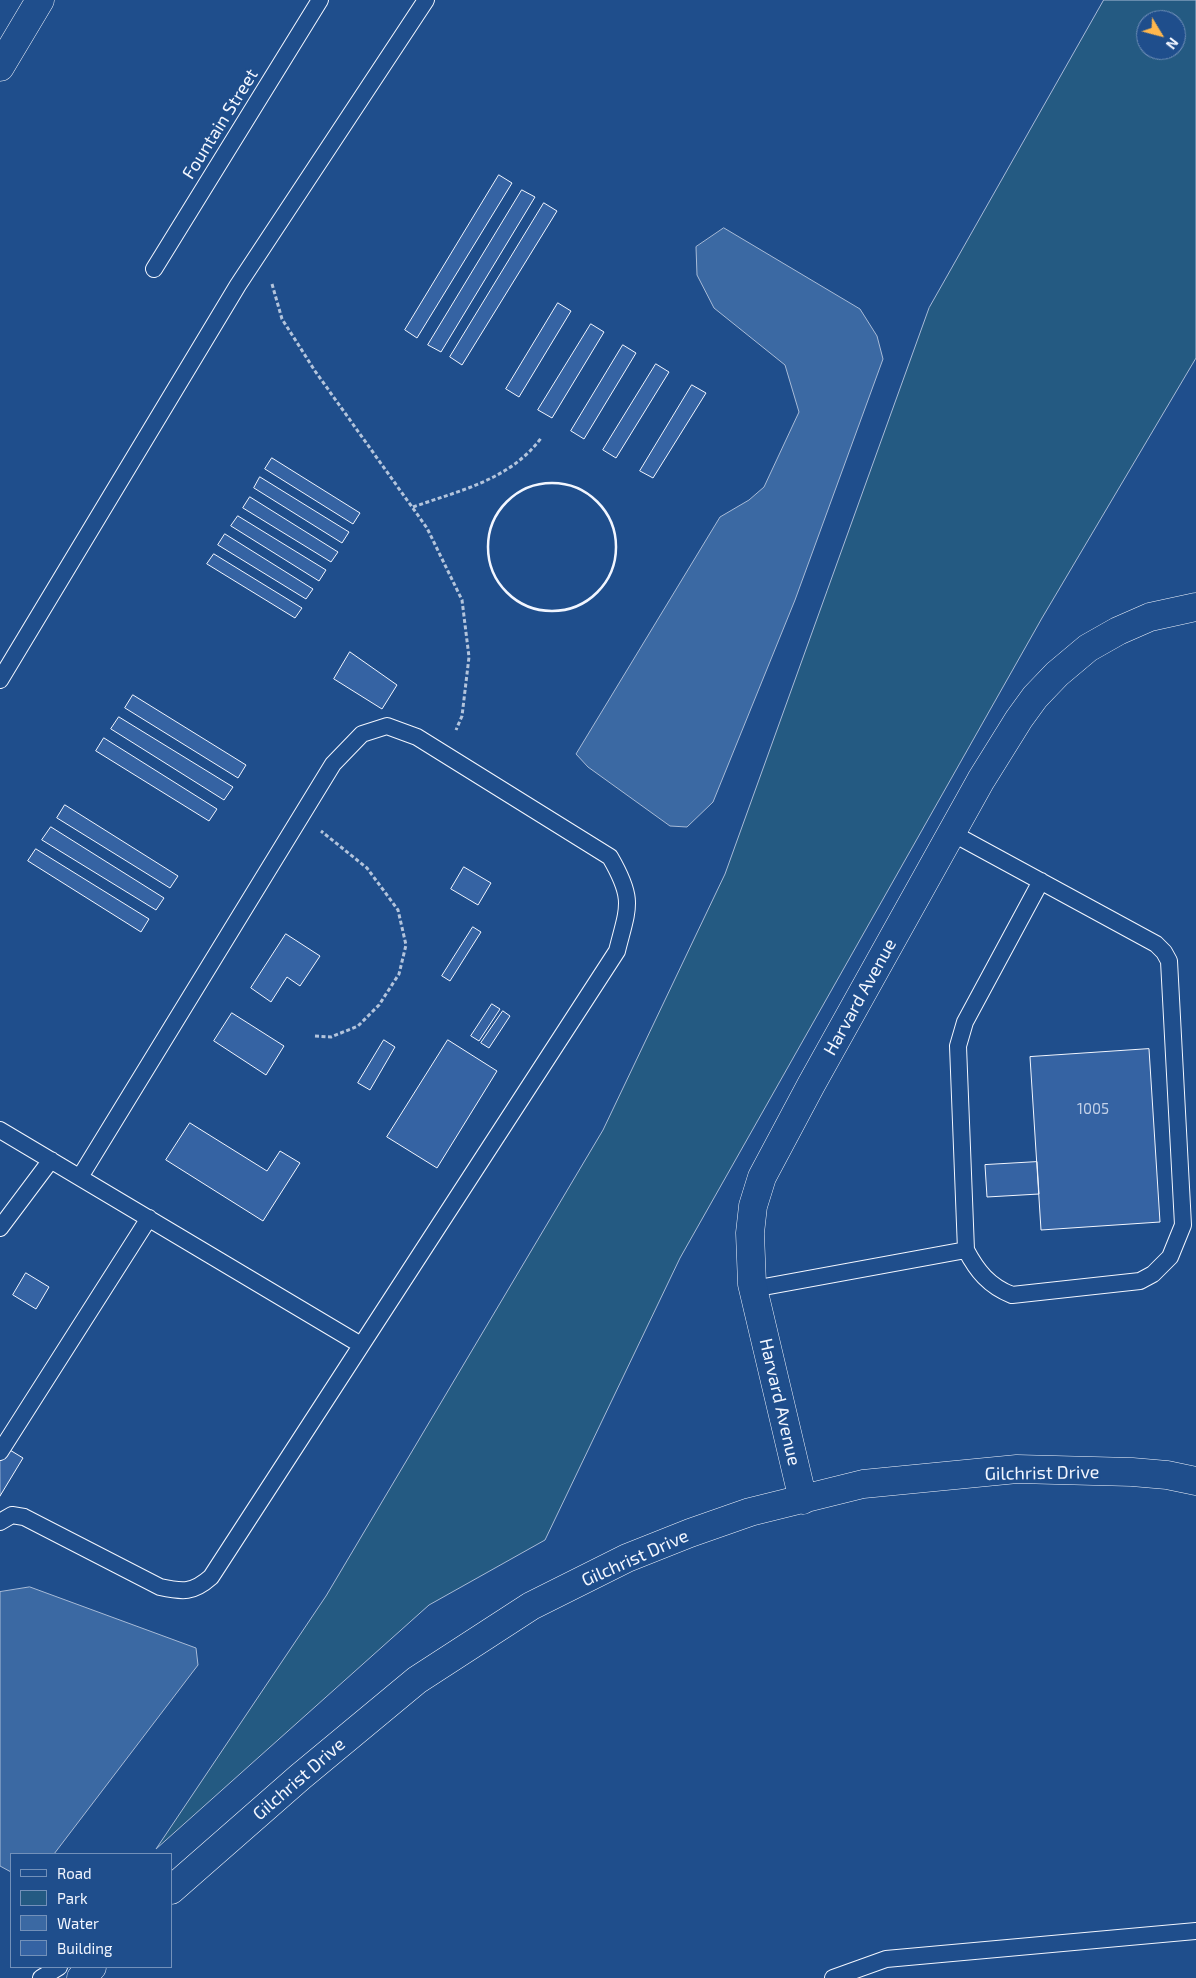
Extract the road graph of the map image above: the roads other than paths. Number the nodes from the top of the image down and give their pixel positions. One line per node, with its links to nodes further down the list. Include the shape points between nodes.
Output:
1 (40, 0): 4 (street)
2 (320, 0): 5 (lane, Fountain Street)
3 (426, 0): 7 (lane, via 233,293)
4 (0, 66)
5 (154, 269)
6 (1196, 607): 8 (street, Harvard Avenue, via 1150,617 1118,631 1088,648 1058,674 1019,719)
7 (0, 680)
8 (952, 833): 9 (lane); 16 (street, Harvard Avenue, via 762,1177 750,1233)
9 (1041, 882): 15 (lane, via 960,1033); 15 (lane, via 1156,944 1169,961 1183,1225 1170,1257 1163,1266 1140,1281 1012,1295 985,1279)
10 (0, 1130): 11 (lane)
11 (46, 1156): 12 (lane); 14 (lane)
12 (80, 1177): 13 (lane); 17 (lane, via 333,764 362,734 386,726 417,737 610,858 623,879 629,904 617,952)
13 (149, 1218): 17 (lane); 18 (lane)
14 (0, 1228)
15 (966, 1250): 16 (lane)
16 (753, 1288): 20 (street, Harvard Avenue)
17 (361, 1345): 21 (lane, via 211,1577 199,1588 181,1592 160,1587 24,1516 12,1515)
18 (0, 1452)
19 (1196, 1481): 20 (street, Gilchrist Drive, via 1132,1472 1017,1469 863,1484)
20 (803, 1500): 22 (street, Gilchrist Drive, via 750,1512 690,1533 627,1558 531,1606 417,1680)
21 (0, 1522)
22 (172, 1889)
23 (1196, 1931): 28 (lane, via 886,1959)
24 (57, 1968): 26 (lane)
25 (91, 1968): 27 (street)
26 (41, 1978)
27 (81, 1978)
28 (833, 1978)

